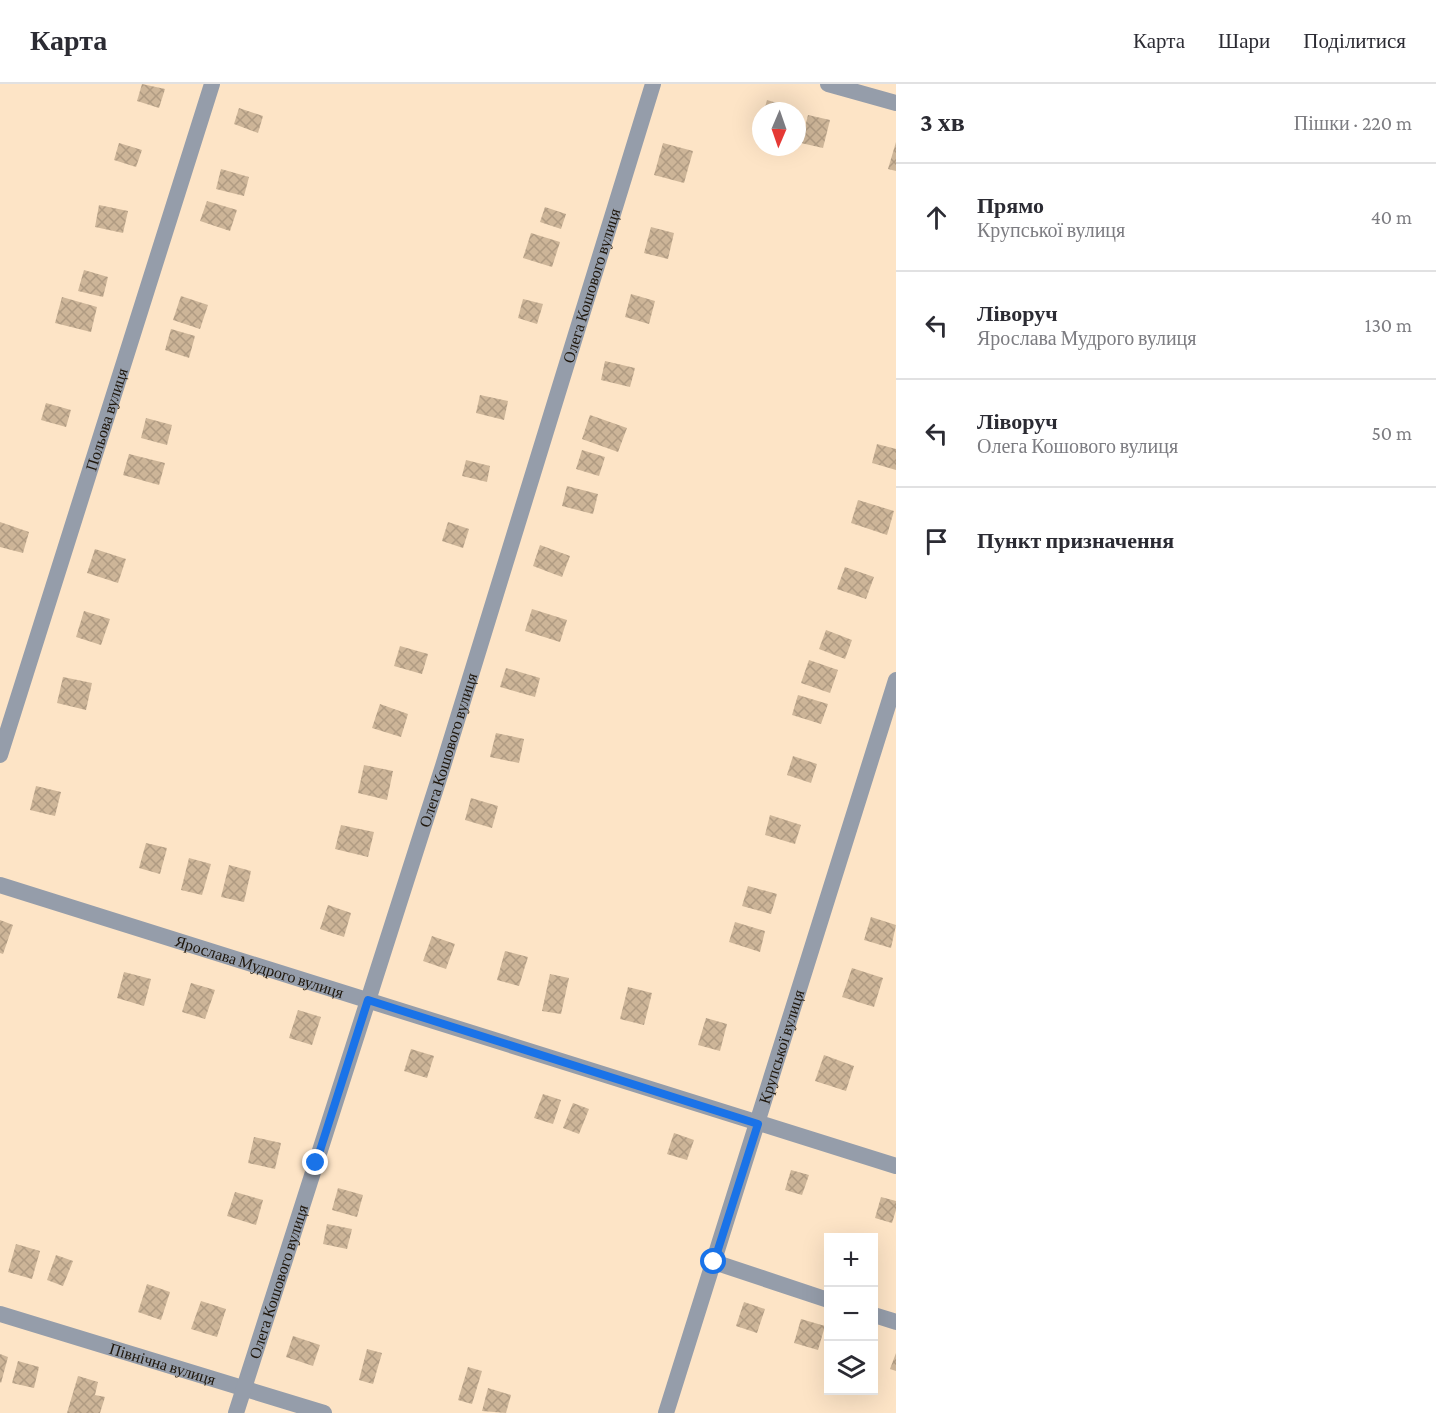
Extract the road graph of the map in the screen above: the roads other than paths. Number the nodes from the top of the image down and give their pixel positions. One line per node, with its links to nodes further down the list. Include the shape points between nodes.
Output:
1 (212, 84): 6 (street, Польова вулиця)
2 (653, 84): 8 (street, Олега Кошового вулиця)
3 (828, 84): 4 (street)
4 (896, 104)
5 (896, 680): 9 (street, Крупської вулиця)
6 (0, 754)
7 (0, 885): 8 (street, Ярослава Мудрого вулиця)
8 (368, 1000): 9 (street, Ярослава Мудрого вулиця); 16 (street, Олега Кошового вулиця)
9 (758, 1124): 10 (street, Ярослава Мудрого вулиця); 11 (street, Крупської вулиця)
10 (896, 1166)
11 (714, 1262): 12 (street); 19 (street, Крупської вулиця)
12 (824, 1299)
13 (0, 1314): 16 (street, Північна вулиця)
14 (878, 1317): 15 (street)
15 (896, 1322)
16 (244, 1389): 17 (street, Олега Кошового вулиця); 18 (street, Північна вулиця)
17 (236, 1413)
18 (324, 1413)
19 (666, 1413)

